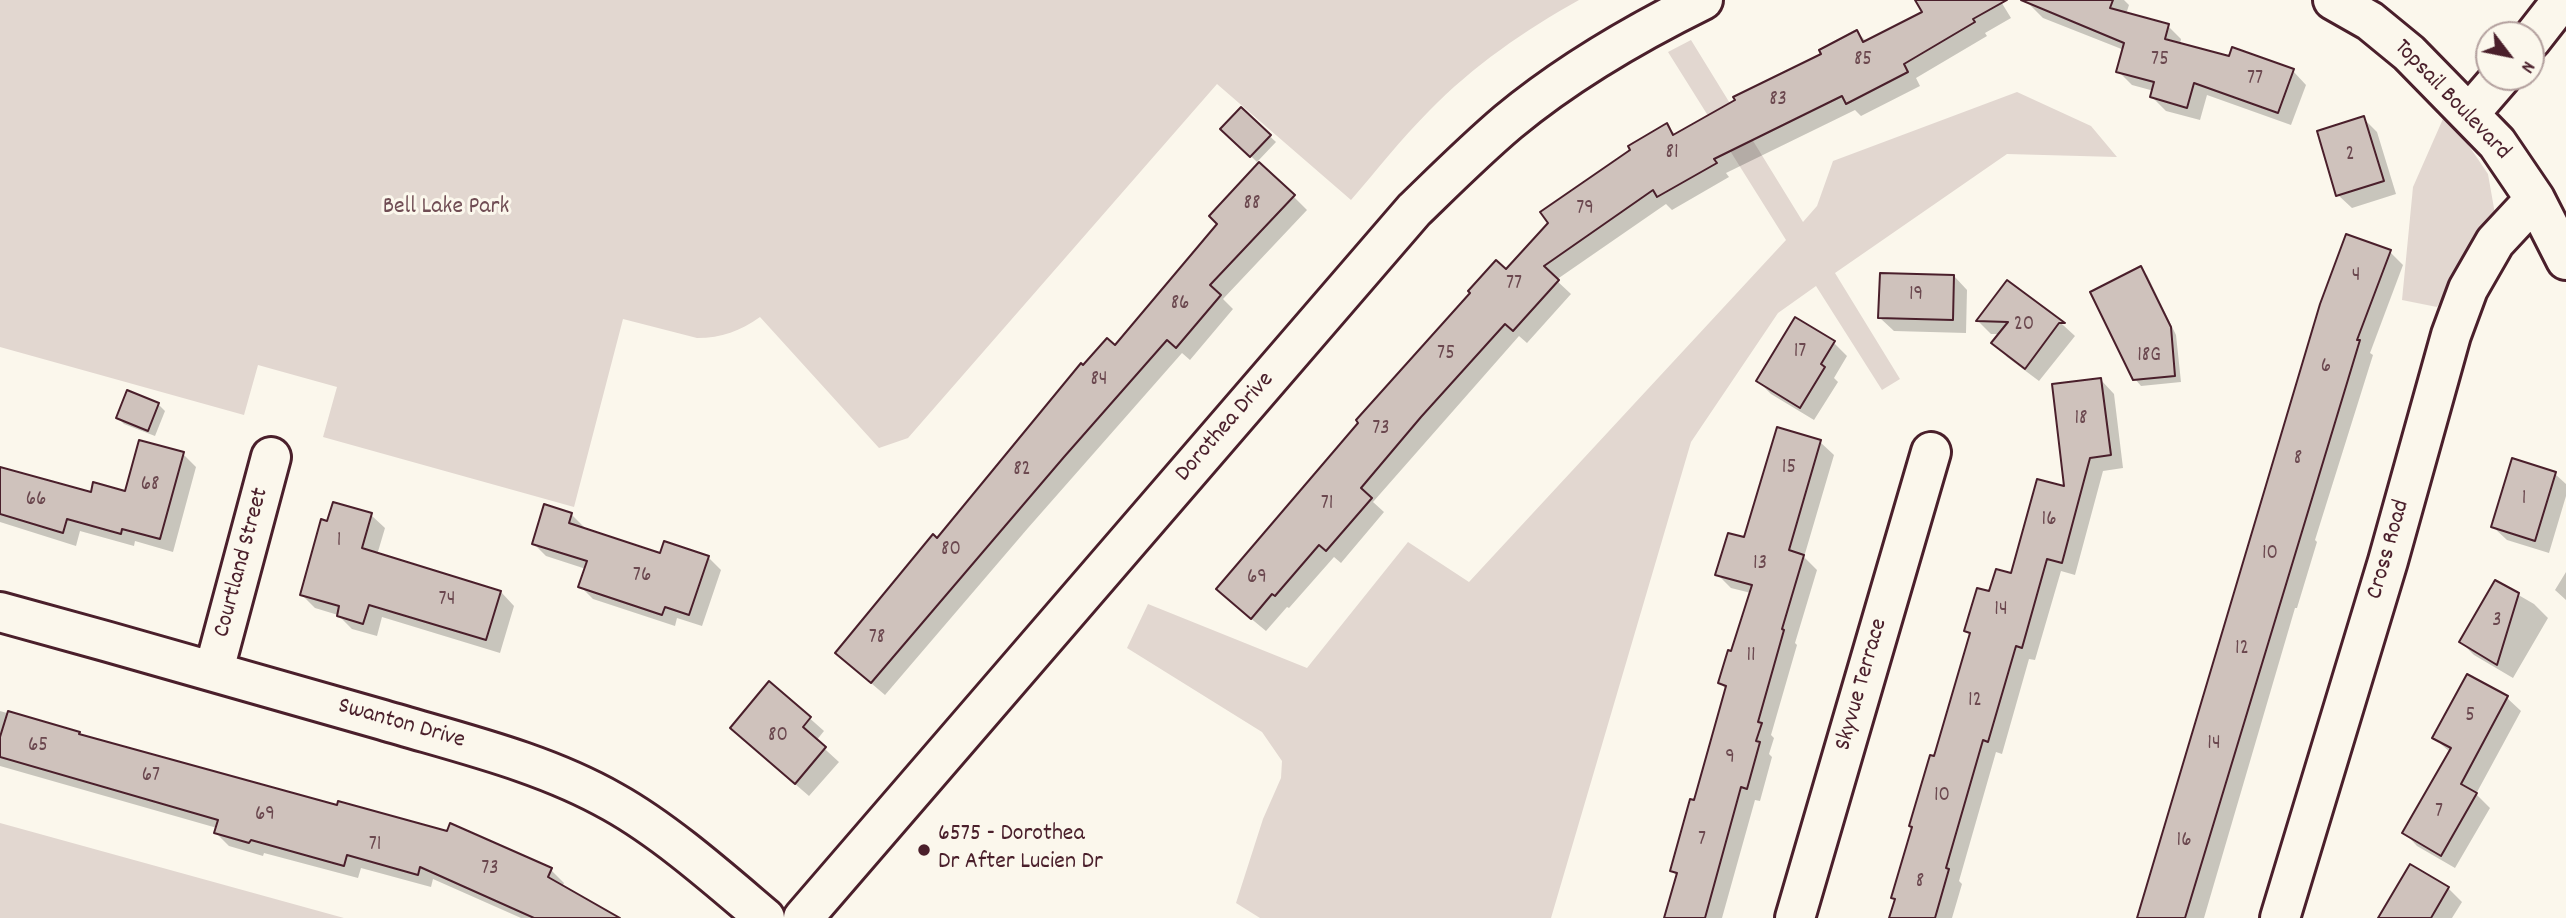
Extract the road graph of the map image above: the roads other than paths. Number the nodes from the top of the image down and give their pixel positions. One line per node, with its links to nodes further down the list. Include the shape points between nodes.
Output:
1 (1703, 0): 14 (street, Dorothea Drive, via 1580,68 1509,121 1414,210)
2 (2333, 0): 6 (street, Topsail Boulevard, via 2370,21 2409,53)
3 (2559, 0): 4 (street)
4 (2545, 22)
5 (2489, 91): 6 (street)
6 (2469, 114): 7 (street, Topsail Boulevard, via 2497,143)
7 (2535, 199): 8 (street, Topsail Boulevard); 16 (street, Cross Road, via 2495,242 2451,335)
8 (2566, 260)
9 (1931, 452): 15 (street, Skyvue Terrace)
10 (271, 457): 12 (street, Courtland Street)
11 (0, 612): 12 (street, Swanton Drive)
12 (214, 670): 13 (street, Swanton Drive, via 551,774 613,802)
13 (765, 918)
14 (803, 918)
15 (1795, 918)
16 (2280, 918)

